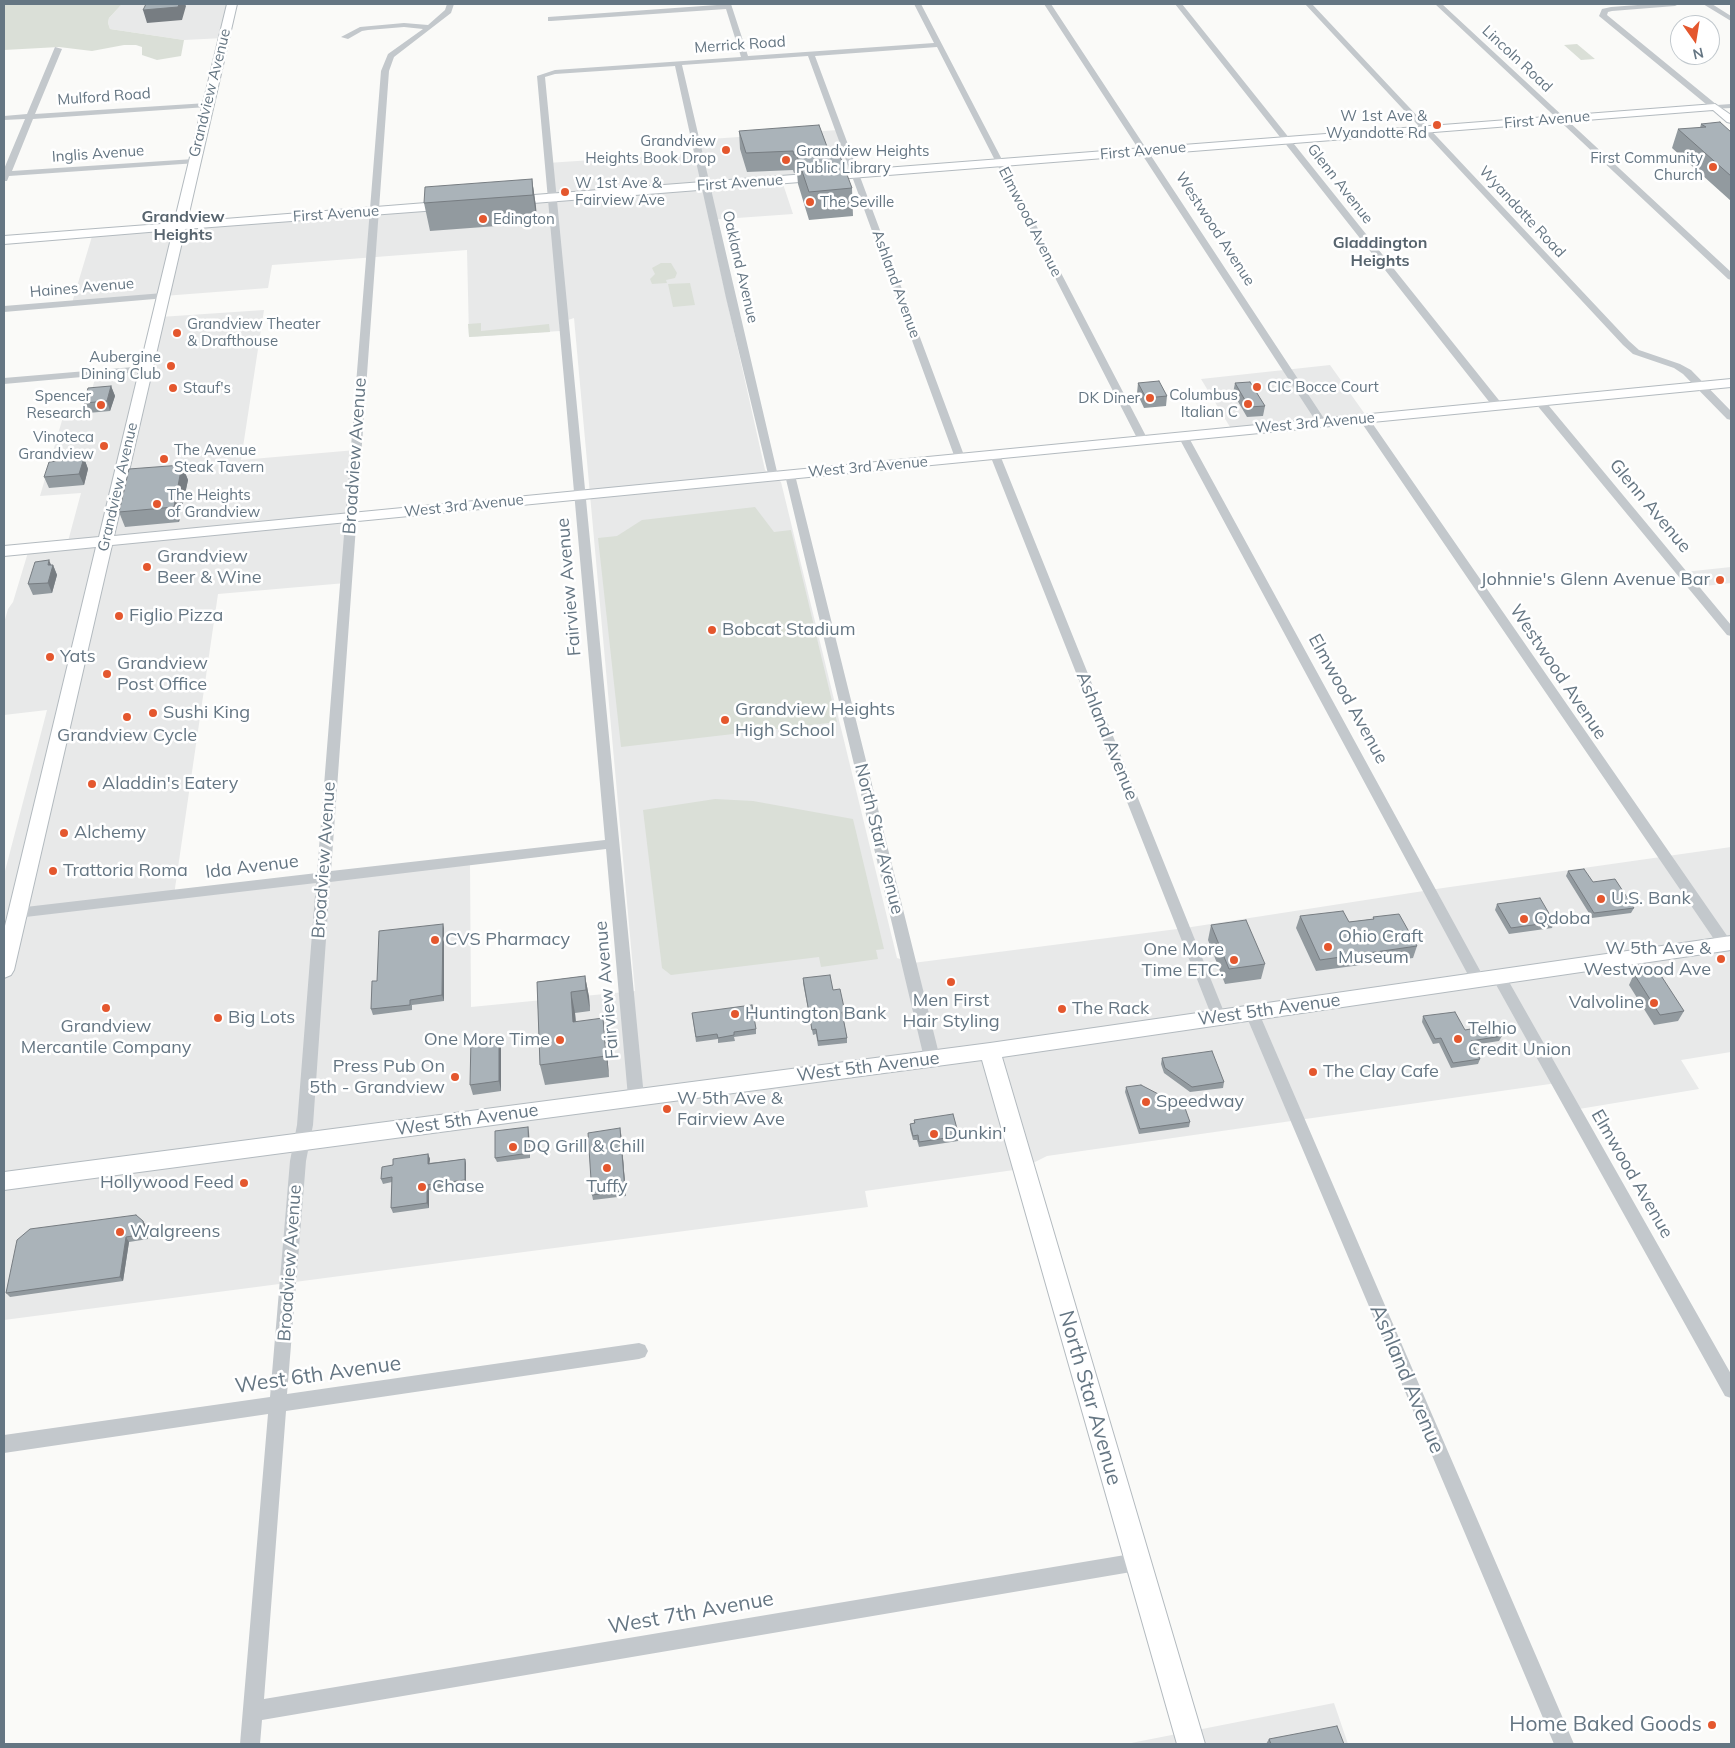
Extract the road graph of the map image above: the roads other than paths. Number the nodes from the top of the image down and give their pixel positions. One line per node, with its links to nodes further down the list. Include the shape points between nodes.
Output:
1 (232, 4): 21 (street, Grandview Avenue)
2 (450, 4): 13 (street, Broadview Avenue, via 448,11)
3 (918, 4): 15 (street, Elmwood Avenue)
4 (1048, 4): 30 (street, Westwood Avenue)
5 (1178, 4): 29 (street, Glenn Avenue)
6 (1308, 4): 28 (street, Wyandotte Road)
7 (1438, 4): 26 (street, Lincoln Road)
8 (1675, 4): 23 (street, via 1611,9 1603,14 1605,19)
9 (1707, 4): 12 (street)
10 (729, 6): 11 (street); 18 (street)
11 (551, 19)
12 (1731, 19)
13 (429, 27): 14 (street, via 368,28); 39 (street, Broadview Avenue, via 391,56 386,64)
14 (345, 37)
15 (939, 46): 17 (street, Merrick Road); 32 (street, Elmwood Avenue)
16 (58, 48): 24 (street)
17 (811, 54): 18 (street, Merrick Road); 33 (street, Ashland Avenue)
18 (745, 59): 19 (street, Merrick Road)
19 (678, 63): 20 (street, Merrick Road); 35 (street, Oakland Avenue)
20 (543, 74): 36 (street, Fairview Avenue, via 540,78)
21 (207, 105): 24 (street, Mulford Road); 31 (street, Grandview Avenue)
22 (1731, 106): 23 (street)
23 (1715, 107): 26 (street, First Avenue); 27 (street)
24 (29, 116): 25 (street, Mulford Road); 34 (street)
25 (4, 118)
26 (1562, 119): 28 (street, First Avenue); 42 (street, Lincoln Road)
27 (1731, 120)
28 (1426, 130): 29 (street, First Avenue); 48 (street, Wyandotte Road, via 1626,343 1636,352 1677,366)
29 (1287, 140): 30 (street, First Avenue); 50 (street, Glenn Avenue)
30 (1144, 151): 32 (street, First Avenue); 53 (street, Westwood Avenue)
31 (194, 161): 34 (street, Inglis Avenue); 40 (street, Grandview Avenue)
32 (1000, 163): 33 (street, First Avenue); 55 (street, Elmwood Avenue)
33 (856, 174): 35 (street, First Avenue); 57 (street, Ashland Avenue)
34 (4, 176)
35 (706, 185): 36 (street, First Avenue); 59 (street, Oakland Avenue)
36 (552, 197): 37 (street, First Avenue); 60 (street, Fairview Avenue)
37 (498, 201)
38 (462, 204): 39 (street, First Avenue)
39 (373, 211): 40 (street, First Avenue); 61 (street, Broadview Avenue)
40 (180, 226): 41 (street, First Avenue); 43 (street, Grandview Avenue)
41 (4, 240)
42 (1731, 277)
43 (164, 296): 44 (street, Haines Avenue); 45 (street, Grandview Avenue)
44 (4, 309)
45 (146, 369): 46 (street); 62 (street, Grandview Avenue)
46 (4, 381)
47 (1731, 383): 48 (street, West 3rd Avenue)
48 (1702, 386): 49 (street, West 3rd Avenue); 51 (street, Wyandotte Road)
49 (1540, 402): 50 (street, West 3rd Avenue); 64 (street, Glenn Avenue)
50 (1498, 406): 52 (street, West 3rd Avenue)
51 (1731, 416)
52 (1364, 419): 53 (street, West 3rd Avenue); 68 (street, Westwood Avenue)
53 (1322, 423): 54 (street, West 3rd Avenue)
54 (1183, 436): 55 (street, West 3rd Avenue); 71 (street, Elmwood Avenue)
55 (1143, 440): 56 (street, West 3rd Avenue)
56 (995, 455): 57 (street, West 3rd Avenue); 73 (street, Ashland Avenue)
57 (960, 458): 58 (street, West 3rd Avenue)
58 (790, 474): 59 (street, West 3rd Avenue); 75 (street, North Star Avenue)
59 (773, 476): 60 (street, West 3rd Avenue)
60 (579, 495): 61 (street, West 3rd Avenue); 65 (street, Fairview Avenue)
61 (350, 518): 62 (street, West 3rd Avenue); 66 (street, Broadview Avenue)
62 (106, 541): 63 (street, West 3rd Avenue); 67 (street, Grandview Avenue)
63 (4, 551)
64 (1731, 632)
65 (611, 844): 66 (street, Ida Avenue); 76 (street, Fairview Avenue)
66 (323, 878): 67 (street, Ida Avenue); 77 (street, Broadview Avenue)
67 (17, 914): 69 (street, Grandview Avenue)
68 (1728, 944): 70 (street, West 5th Avenue)
69 (5, 961)
70 (1498, 977): 71 (street, West 5th Avenue); 80 (street, Elmwood Avenue)
71 (1478, 980): 72 (street, West 5th Avenue)
72 (1252, 1013): 73 (street, West 5th Avenue); 87 (street, Ashland Avenue)
73 (1219, 1018): 74 (street, West 5th Avenue)
74 (990, 1051): 75 (street, West 5th Avenue); 83 (street, North Star Avenue)
75 (932, 1058): 76 (street, West 5th Avenue)
76 (636, 1097): 77 (street, West 5th Avenue)
77 (302, 1142): 78 (street, West 5th Avenue); 81 (street, Broadview Avenue, via 294,1202)
78 (4, 1181)
79 (639, 1351): 81 (street, West 6th Avenue)
80 (1731, 1390)
81 (279, 1404): 82 (street, West 6th Avenue); 84 (street, Broadview Avenue)
82 (4, 1444)
83 (1137, 1562): 84 (street, West 7th Avenue); 86 (street, North Star Avenue)
84 (253, 1711): 85 (street, Broadview Avenue)
85 (250, 1744)
86 (1191, 1744)
87 (1564, 1744)

